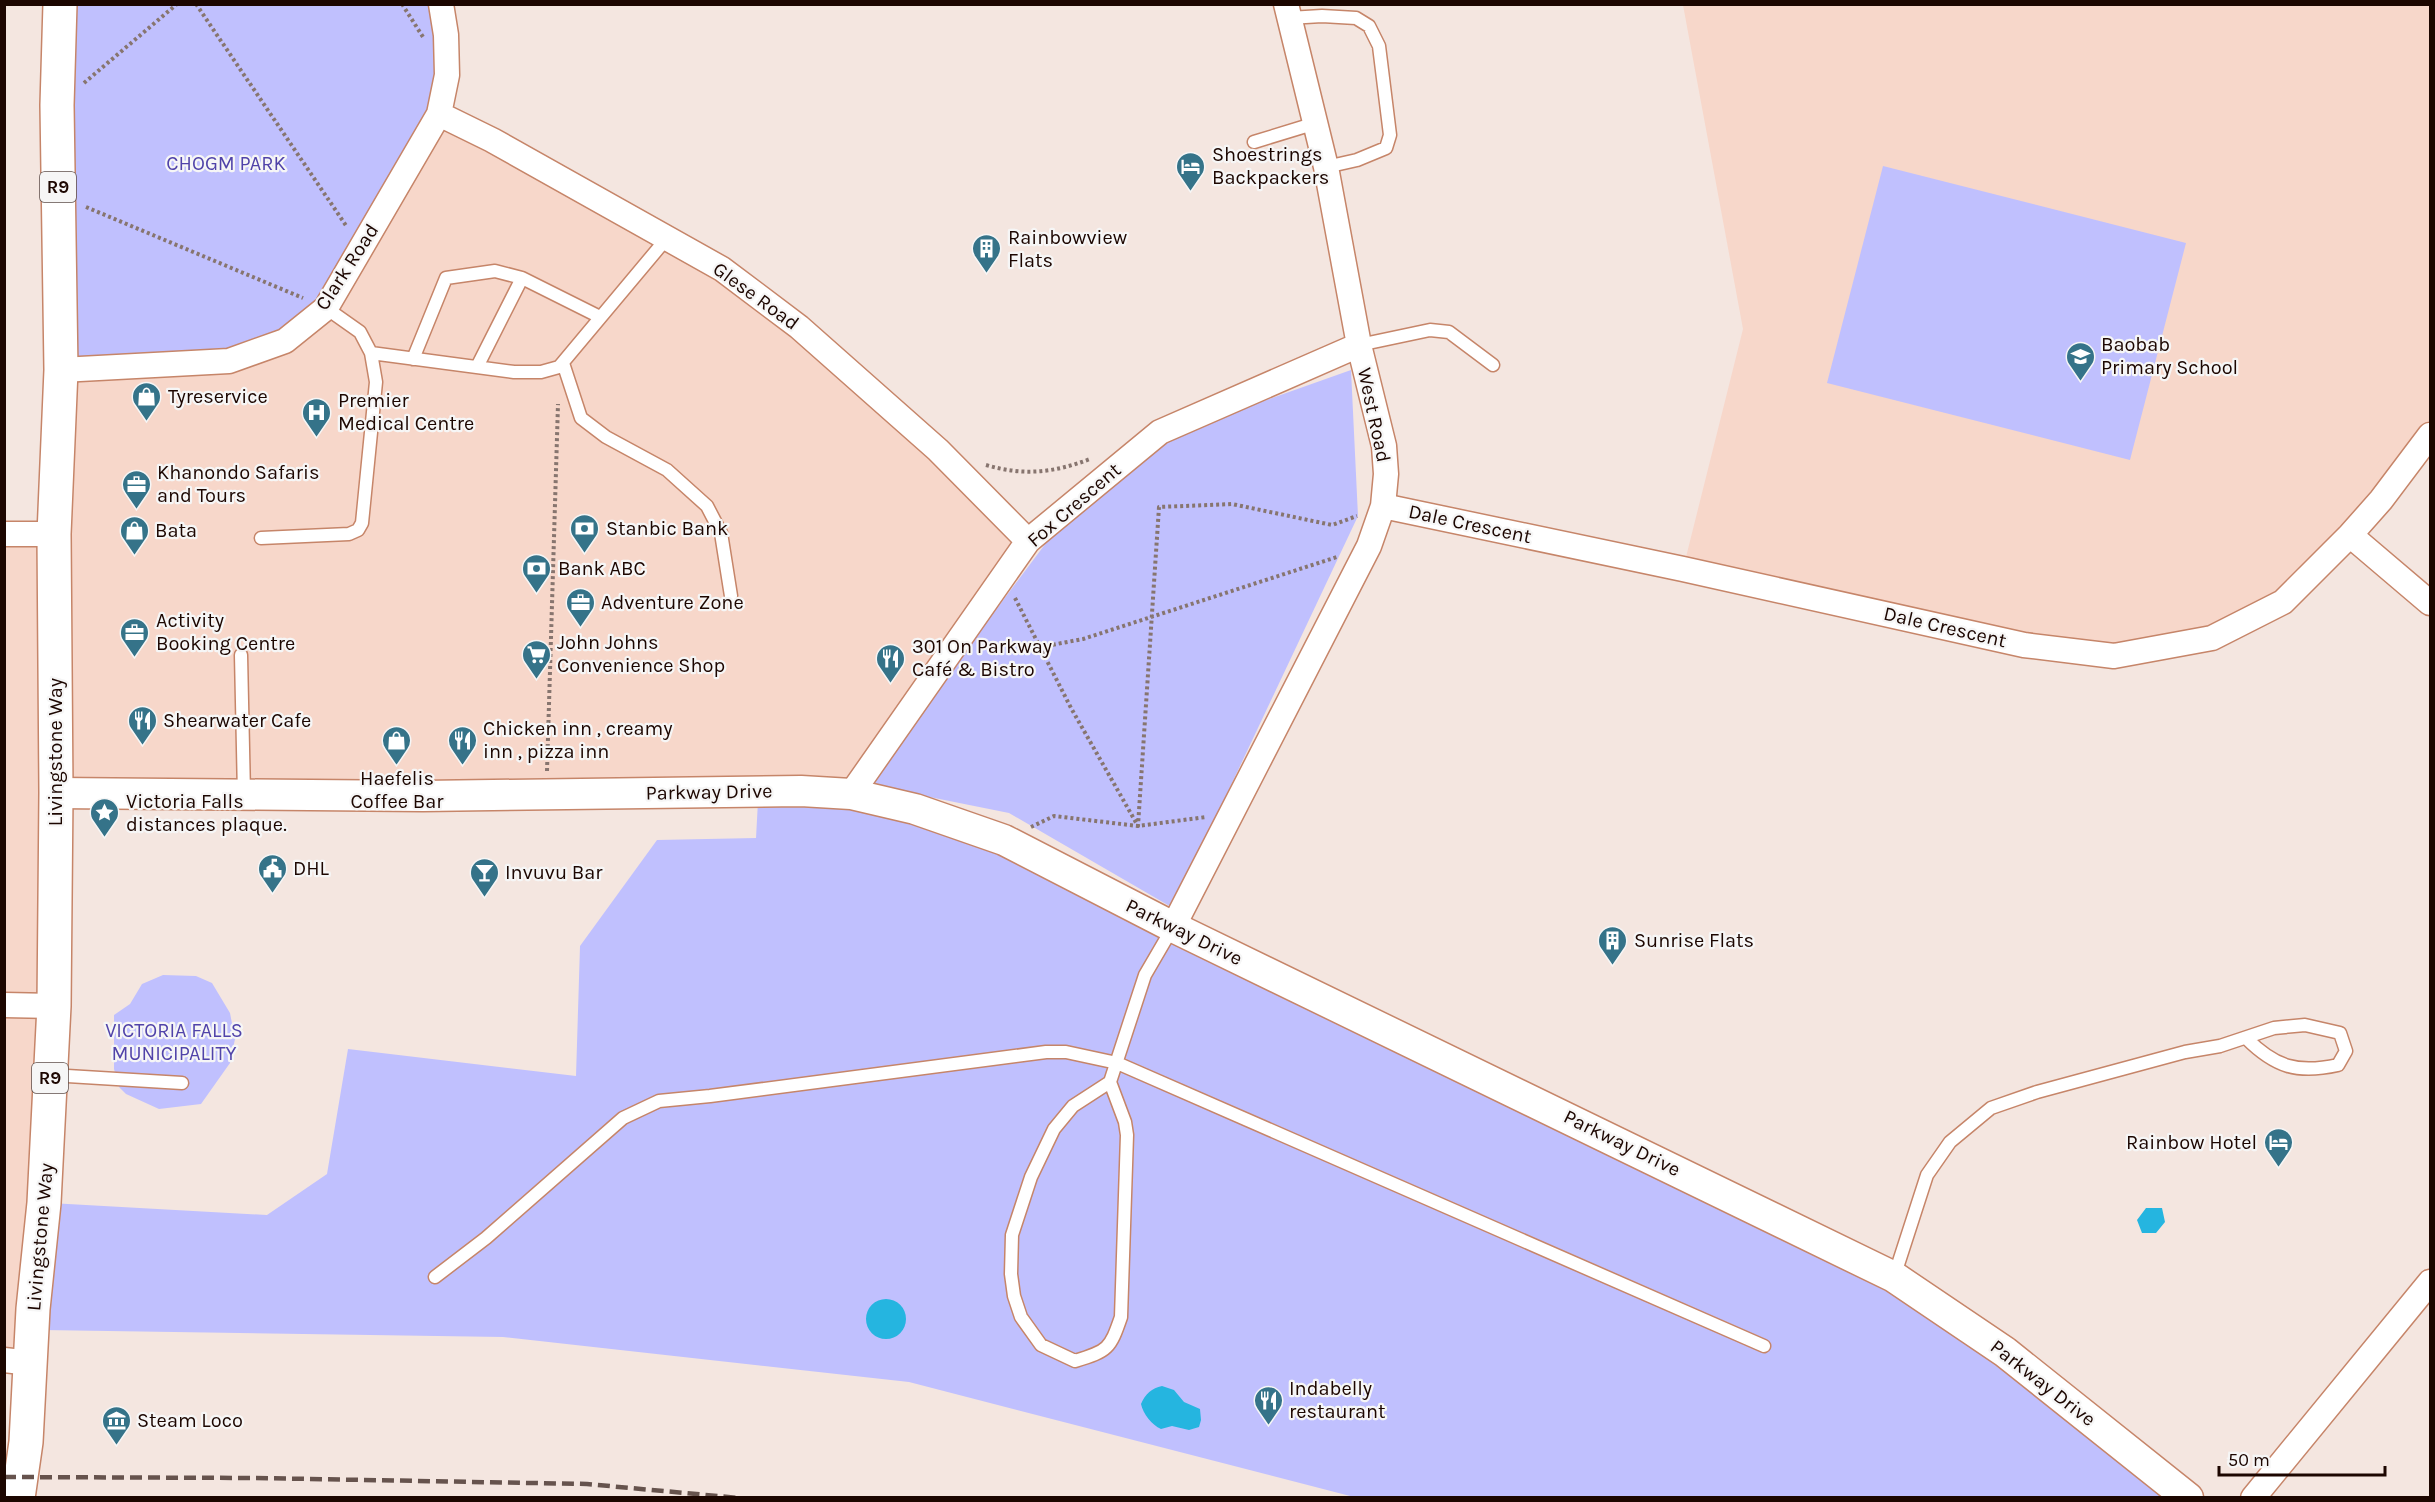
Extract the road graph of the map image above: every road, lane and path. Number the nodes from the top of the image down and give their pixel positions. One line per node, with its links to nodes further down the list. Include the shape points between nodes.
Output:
1 (60, 4): 6 (highway, Livingstone Way / R9)
2 (177, 4): 6 (path)
3 (196, 4): 13 (path)
4 (441, 4): 7 (street, Clark Road, via 447,75)
5 (1287, 11): 8 (street, West Road); 10 (lane, via 1356,18 1369,26 1379,46 1390,135 1386,148 1357,160)
6 (57, 105): 11 (highway, Livingstone Way / R9)
7 (439, 114): 12 (street, Glese Road); 13 (street, Clark Road)
8 (1316, 123): 9 (lane); 10 (street, West Road)
9 (1254, 142)
10 (1326, 166): 17 (street, West Road)
11 (58, 195): 15 (path); 23 (highway, Livingstone Way / R9)
12 (667, 238): 16 (lane); 32 (street, Glese Road, via 722,269 799,327 938,450)
13 (361, 248): 15 (street, Clark Road)
14 (522, 278): 16 (lane); 19 (lane, via 495,271 446,278); 22 (lane)
15 (326, 308): 18 (lane, via 360,332); 23 (street, Clark Road, via 285,341 229,362)
16 (600, 317): 20 (lane)
17 (1359, 345): 21 (lane, via 1430,330 1449,333); 27 (street, West Road, via 1384,446); 32 (street, Fox Crescent, via 1160,432)
18 (371, 353): 19 (lane); 31 (lane, via 376,382 362,523 358,530 349,534)
19 (413, 359): 22 (lane)
20 (561, 365): 22 (lane, via 541,372); 35 (lane, via 581,418 606,437 667,470 707,506 721,533); 43 (path)
21 (1493, 365)
22 (477, 367)
23 (61, 370): 29 (highway, Livingstone Way / R9)
24 (2430, 435): 30 (street, Dale Crescent)
25 (1095, 457): 26 (path, via 1063,470 1012,472)
26 (980, 463)
27 (1383, 506): 30 (street, Dale Crescent, via 2024,645 2114,656 2212,638 2283,602); 33 (street, West Road); 37 (path, via 1332,525 1232,504 1159,507)
28 (4, 534): 29 (street)
29 (54, 534): 40 (highway, Livingstone Way / R9)
30 (2350, 535): 36 (street)
31 (261, 538)
32 (1028, 541): 34 (street, Fox Crescent)
33 (1369, 546): 37 (path); 44 (street, West Road)
34 (1004, 574): 38 (path); 41 (street, Fox Crescent)
35 (731, 597)
36 (2430, 603)
37 (1152, 615): 38 (path, via 1083,639); 45 (path)
38 (1041, 647): 45 (path)
39 (241, 655): 42 (lane)
40 (56, 793): 42 (street, Parkway Drive); 49 (highway, Livingstone Way / R9)
41 (851, 794): 43 (street, Parkway Drive, via 742,791); 46 (street, Parkway Drive, via 915,809)
42 (244, 795): 43 (street, Parkway Drive)
43 (546, 796)
44 (1233, 813): 45 (path); 47 (street, West Road)
45 (1138, 826): 46 (path, via 1054,816)
46 (1004, 840): 47 (street, Parkway Drive)
47 (1173, 927): 51 (lane, via 1145,975); 56 (street, Parkway Drive)
48 (4, 1005): 49 (street)
49 (54, 1006): 52 (highway, Livingstone Way / R9)
50 (2246, 1038): 50 (lane, via 2274,1028 2305,1025 2340,1033 2346,1051 2338,1065 2304,1069 2264,1056); 56 (lane, via 2048,1089 1991,1108 1950,1142 1927,1175)
51 (1117, 1063): 53 (lane); 55 (lane, via 1066,1052 1046,1052 659,1101 622,1118 486,1238); 58 (lane)
52 (51, 1075): 54 (lane); 59 (highway, Livingstone Way / R9, via 33,1309)
53 (1110, 1082): 53 (lane, via 1073,1106 1054,1129 1031,1177 1012,1235 1011,1274 1021,1317 1041,1346 1075,1361 1098,1354 1112,1343 1121,1317 1127,1135)
54 (182, 1083)
55 (435, 1277)
56 (1894, 1277): 61 (street, Parkway Drive, via 2005,1352)
57 (2430, 1282): 62 (street)
58 (1764, 1346)
59 (18, 1361): 60 (highway, Livingstone Way / R9, via 26,1442)
60 (18, 1497)
61 (2188, 1497)
62 (2253, 1497)

